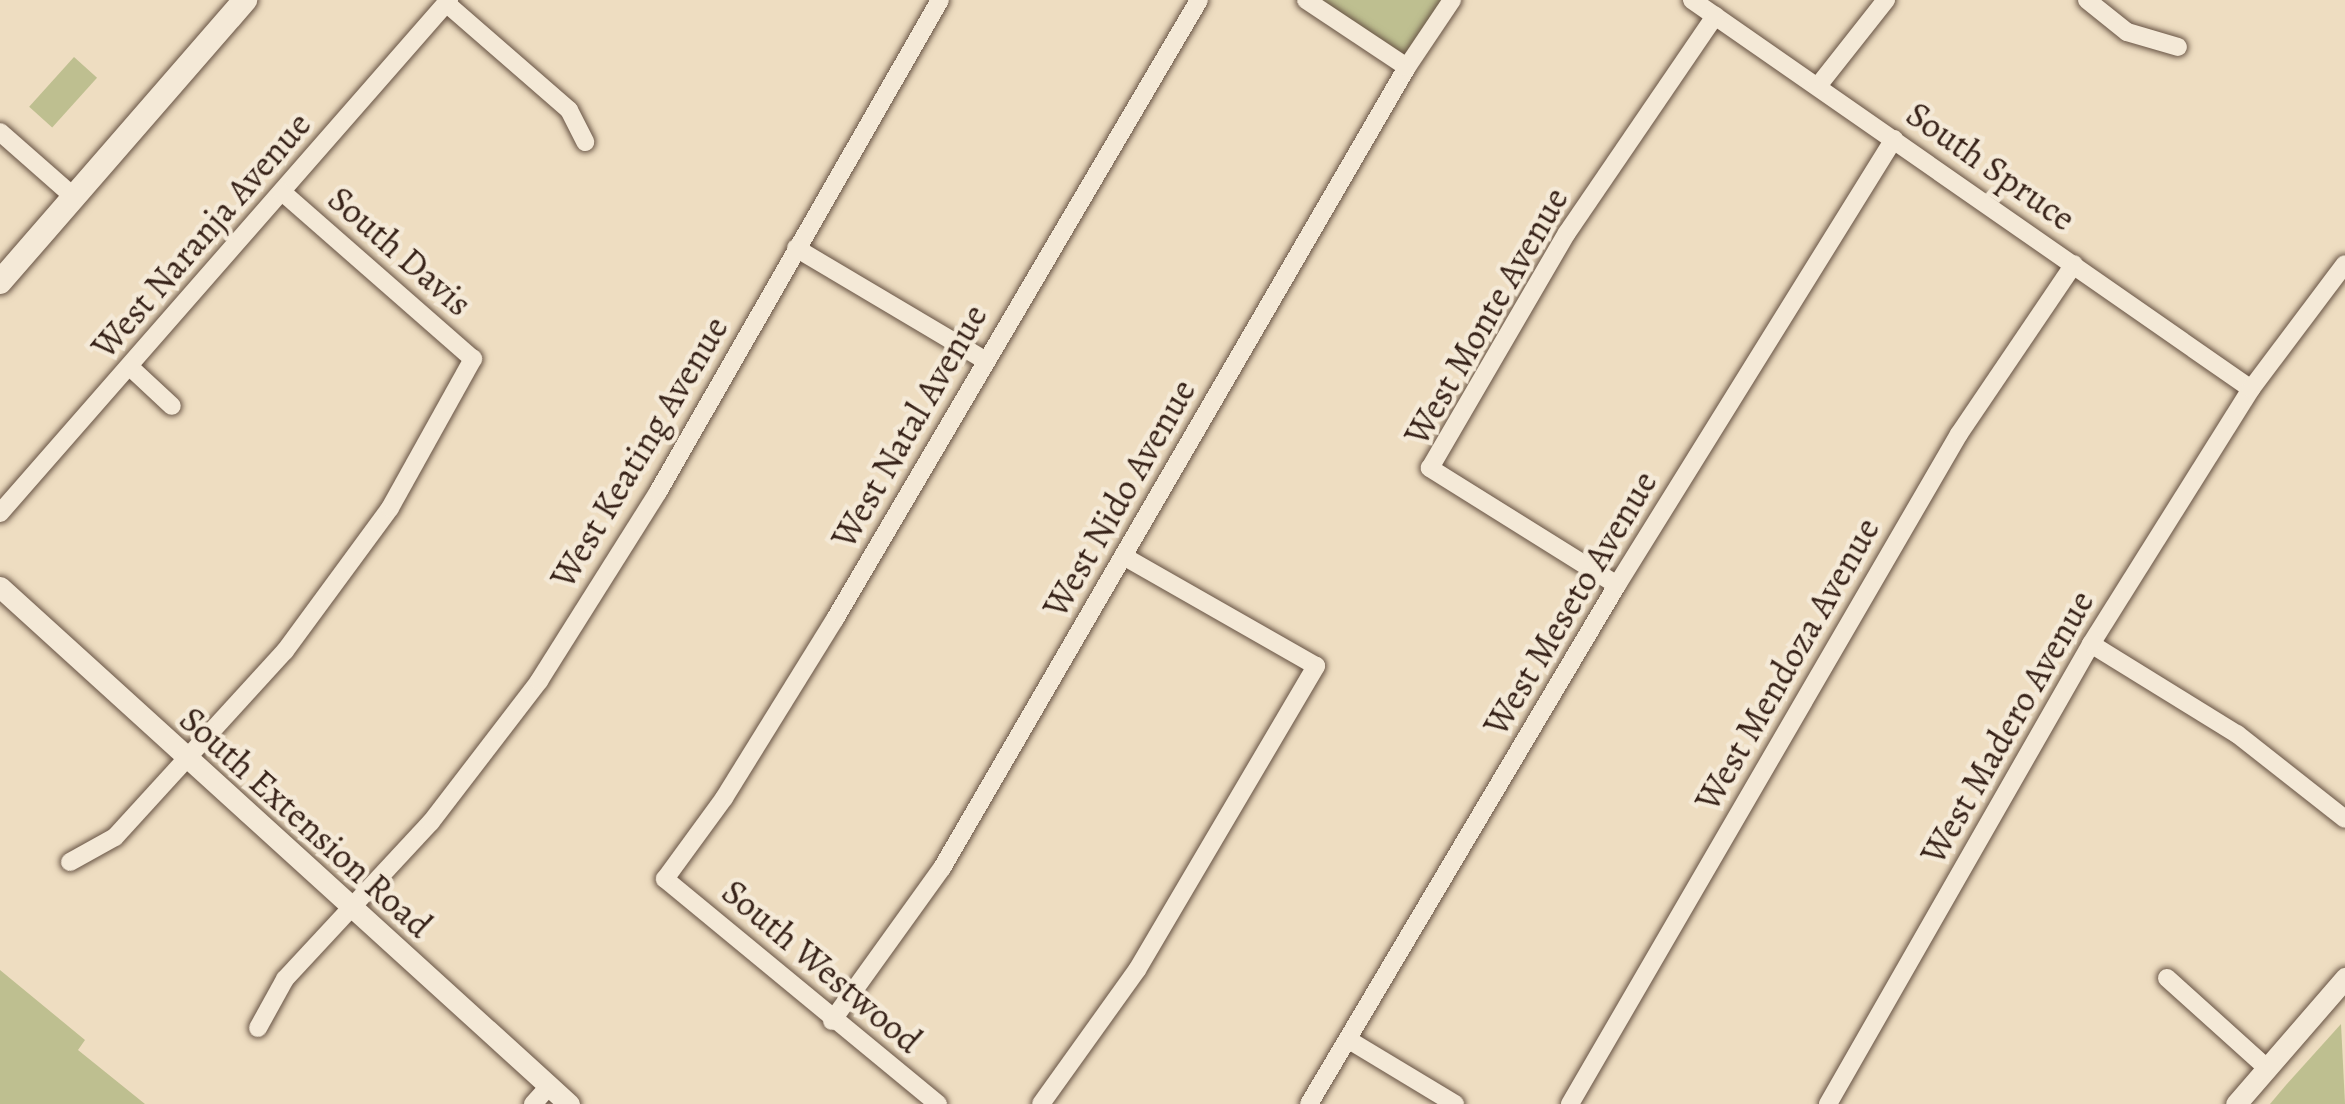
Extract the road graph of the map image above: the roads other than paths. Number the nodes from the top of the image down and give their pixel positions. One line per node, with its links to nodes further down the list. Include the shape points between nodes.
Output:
1 (245, 0): 18 (main road)
2 (940, 0): 19 (street, West Keating Avenue)
3 (1199, 0): 23 (street, West Natal Avenue)
4 (1306, 0): 12 (street)
5 (1452, 0): 12 (street, West Nido Avenue)
6 (1691, 0): 10 (street, South Spruce)
7 (1886, 0): 13 (street)
8 (2087, 0): 11 (street, via 2127,32)
9 (448, 2): 16 (street, via 569,110); 17 (street, West Naranja Avenue)
10 (1715, 16): 13 (street, South Spruce); 29 (street, West Monte Avenue, via 1567,233 1430,469)
11 (2178, 47)
12 (1407, 68): 28 (street, West Nido Avenue)
13 (1818, 86): 15 (street, South Spruce)
14 (0, 132): 18 (street)
15 (1894, 139): 20 (street, South Spruce); 29 (street, West Meseto Avenue)
16 (586, 142)
17 (282, 192): 24 (street, West Naranja Avenue); 32 (street, South Davis, via 473,359 390,508 285,651)
18 (74, 196): 22 (main road)
19 (796, 248): 23 (street); 36 (street, West Keating Avenue, via 539,681)
20 (2074, 264): 25 (street, South Spruce); 50 (street, West Mendoza Avenue, via 1959,434)
21 (2345, 264): 25 (street, West Madero Avenue)
22 (0, 282)
23 (985, 360): 35 (street, West Natal Avenue, via 823,639)
24 (130, 367): 26 (street); 27 (street, West Naranja Avenue)
25 (2251, 389): 31 (street, West Madero Avenue)
26 (172, 406)
27 (0, 513)
28 (1123, 556): 39 (street, West Nido Avenue, via 942,868); 47 (street, via 1316,666 1137,970)
29 (1617, 585): 41 (street, West Meseto Avenue)
30 (0, 586): 32 (street, South Extension Road)
31 (2091, 644): 33 (street, via 2237,734); 51 (street, West Madero Avenue)
32 (187, 759): 34 (street, via 115,837); 36 (street, South Extension Road)
33 (2345, 820)
34 (70, 862)
35 (665, 879): 39 (street, South Westwood)
36 (353, 909): 40 (street, West Keating Avenue, via 285,979); 43 (street, South Extension Road)
37 (2168, 978): 42 (street)
38 (2345, 978): 42 (street)
39 (832, 1022): 46 (street, South Westwood)
40 (258, 1028)
41 (1349, 1040): 48 (street, West Meseto Avenue); 49 (street)
42 (2267, 1068): 52 (street)
43 (549, 1086): 44 (street); 45 (street, South Extension Road)
44 (533, 1104)
45 (569, 1104)
46 (938, 1104)
47 (1041, 1104)
48 (1309, 1104)
49 (1455, 1104)
50 (1570, 1104)
51 (1828, 1104)
52 (2236, 1104)

